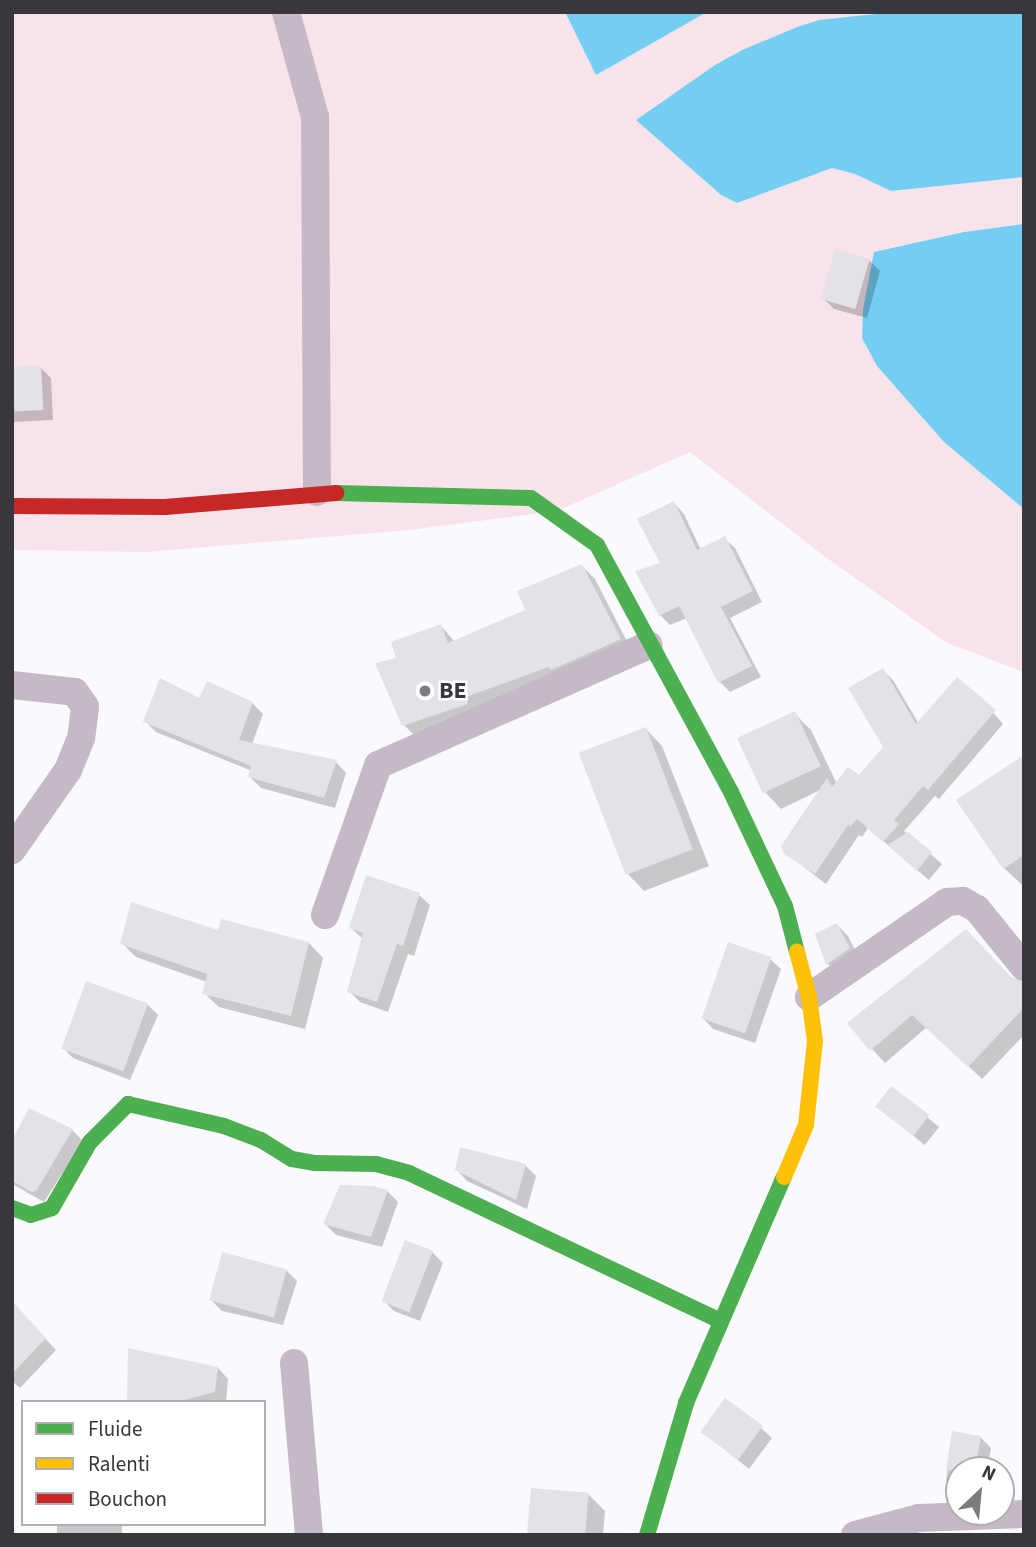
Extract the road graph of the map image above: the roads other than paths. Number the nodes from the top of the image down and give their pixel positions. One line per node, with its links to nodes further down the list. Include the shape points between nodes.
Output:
1 (286, 12): 2 (street, via 315,117)
2 (317, 492): 3 (street, via 164,507); 4 (street, via 531,498 597,545)
3 (12, 506)
4 (649, 645): 7 (street, via 378,765); 9 (street, via 731,792 785,906)
5 (12, 685): 6 (street, via 75,692 85,707 81,738 68,771)
6 (12, 850)
7 (325, 915)
8 (1024, 967): 9 (street, via 977,909 963,901 947,902)
9 (810, 996): 11 (street, via 816,1041 806,1125)
10 (12, 1208): 11 (street, via 31,1215 52,1208 90,1142 128,1104 224,1126 261,1140 292,1159 376,1164 409,1173)
11 (721, 1321): 15 (street, via 686,1403)
12 (294, 1363): 14 (street)
13 (1024, 1514): 16 (street, via 919,1518)
14 (309, 1535)
15 (647, 1535)
16 (855, 1535)

